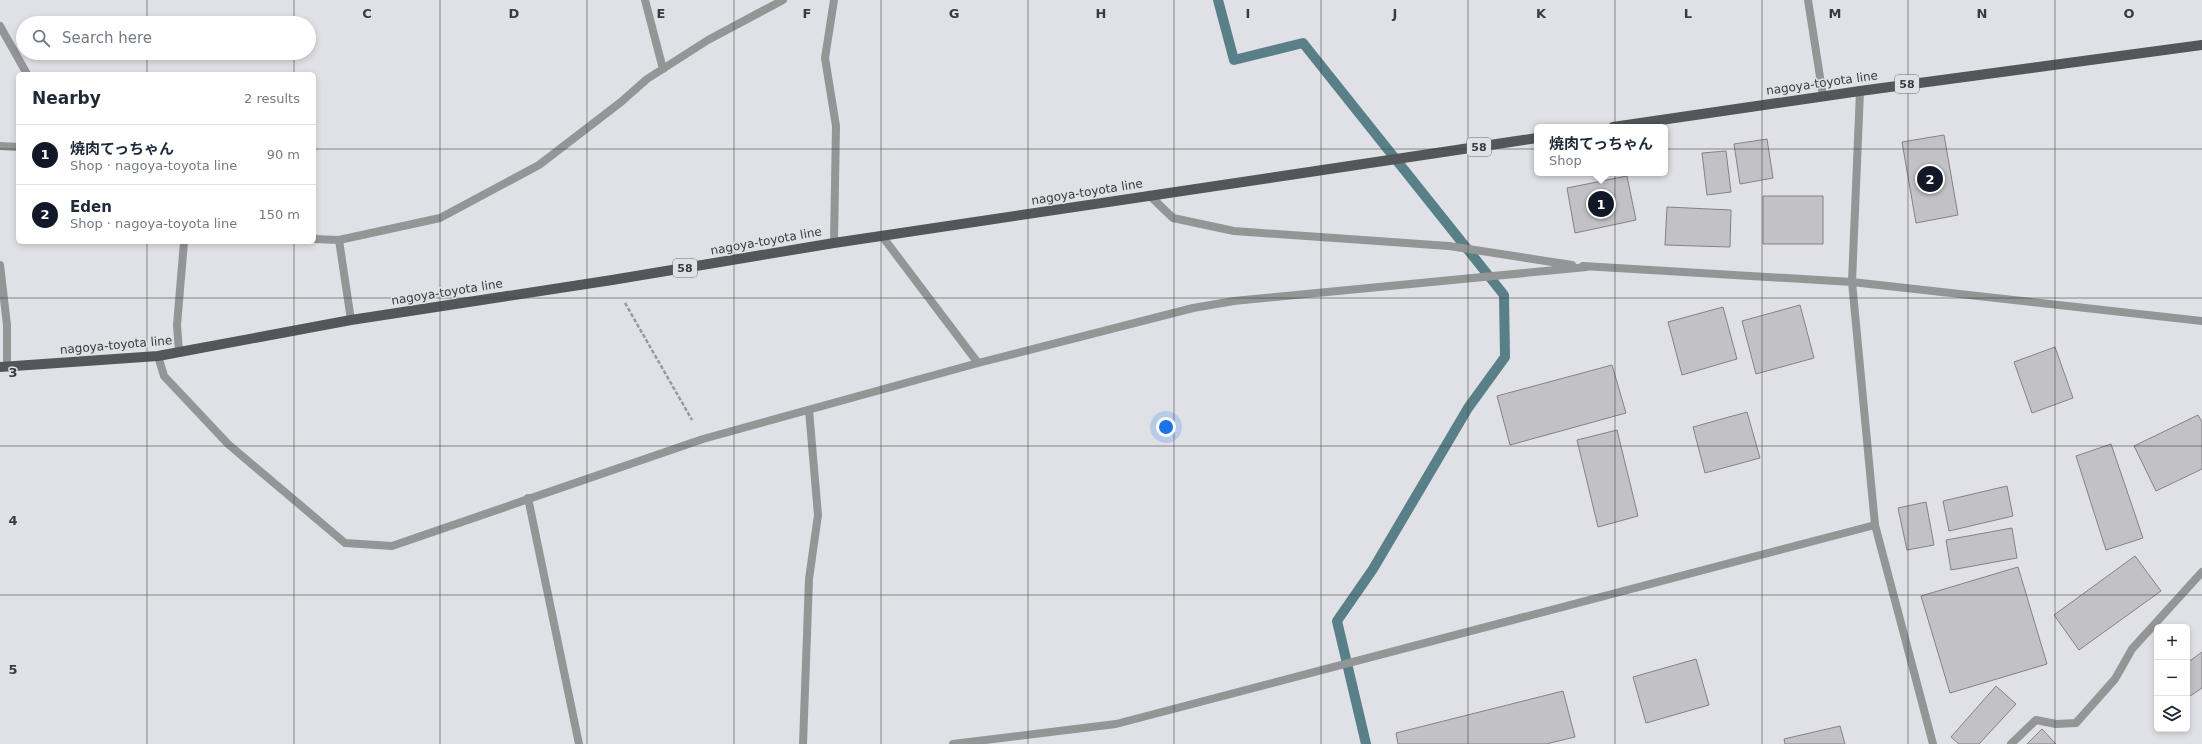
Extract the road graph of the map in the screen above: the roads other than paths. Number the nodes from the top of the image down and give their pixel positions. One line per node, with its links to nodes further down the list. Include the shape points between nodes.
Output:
1 (645, 0): 9 (street)
2 (783, 0): 9 (street, via 708,40)
3 (834, 0): 21 (street, via 825,58 836,126)
4 (1808, 0): 12 (street)
5 (0, 26): 7 (street)
6 (2202, 45): 11 (main road, nagoya-toyota line / 58)
7 (16, 54)
8 (19, 60): 10 (street)
9 (663, 69): 20 (street, via 539,165 440,218)
10 (26, 72)
11 (1860, 91): 12 (main road, nagoya-toyota line / 58); 25 (street)
12 (1823, 96): 13 (main road, nagoya-toyota line / 58)
13 (1633, 124)
14 (1534, 138): 17 (main road, nagoya-toyota line / 58)
15 (0, 146): 16 (street)
16 (16, 147)
17 (1149, 195): 18 (main road, nagoya-toyota line / 58); 24 (street, via 1173,218 1234,231 1449,246)
18 (882, 236): 21 (main road, nagoya-toyota line / 58); 30 (street)
19 (316, 240): 20 (street)
20 (339, 240): 26 (street)
21 (834, 243): 26 (main road, nagoya-toyota line / 58)
22 (184, 244): 28 (street, via 177,325)
23 (0, 265): 31 (street, via 7,325)
24 (1587, 267): 25 (street); 30 (street, via 1234,301)
25 (1852, 282): 27 (street); 34 (street)
26 (351, 320): 28 (main road, nagoya-toyota line / 58)
27 (2202, 321)
28 (179, 352): 29 (main road, nagoya-toyota line / 58)
29 (158, 356): 31 (main road, nagoya-toyota line / 58); 33 (street, via 164,376 228,444 344,543 392,546)
30 (978, 363): 32 (street)
31 (4, 367)
32 (809, 410): 33 (street, via 703,439); 37 (street, via 818,515 809,579)
33 (528, 498): 36 (street)
34 (1875, 525): 38 (street, via 1116,724); 39 (street)
35 (2202, 572): 40 (street, via 2132,649 2115,679 2076,723 2056,724 2036,720)
36 (578, 744)
37 (803, 744)
38 (953, 744)
39 (1933, 744)
40 (2011, 744)

